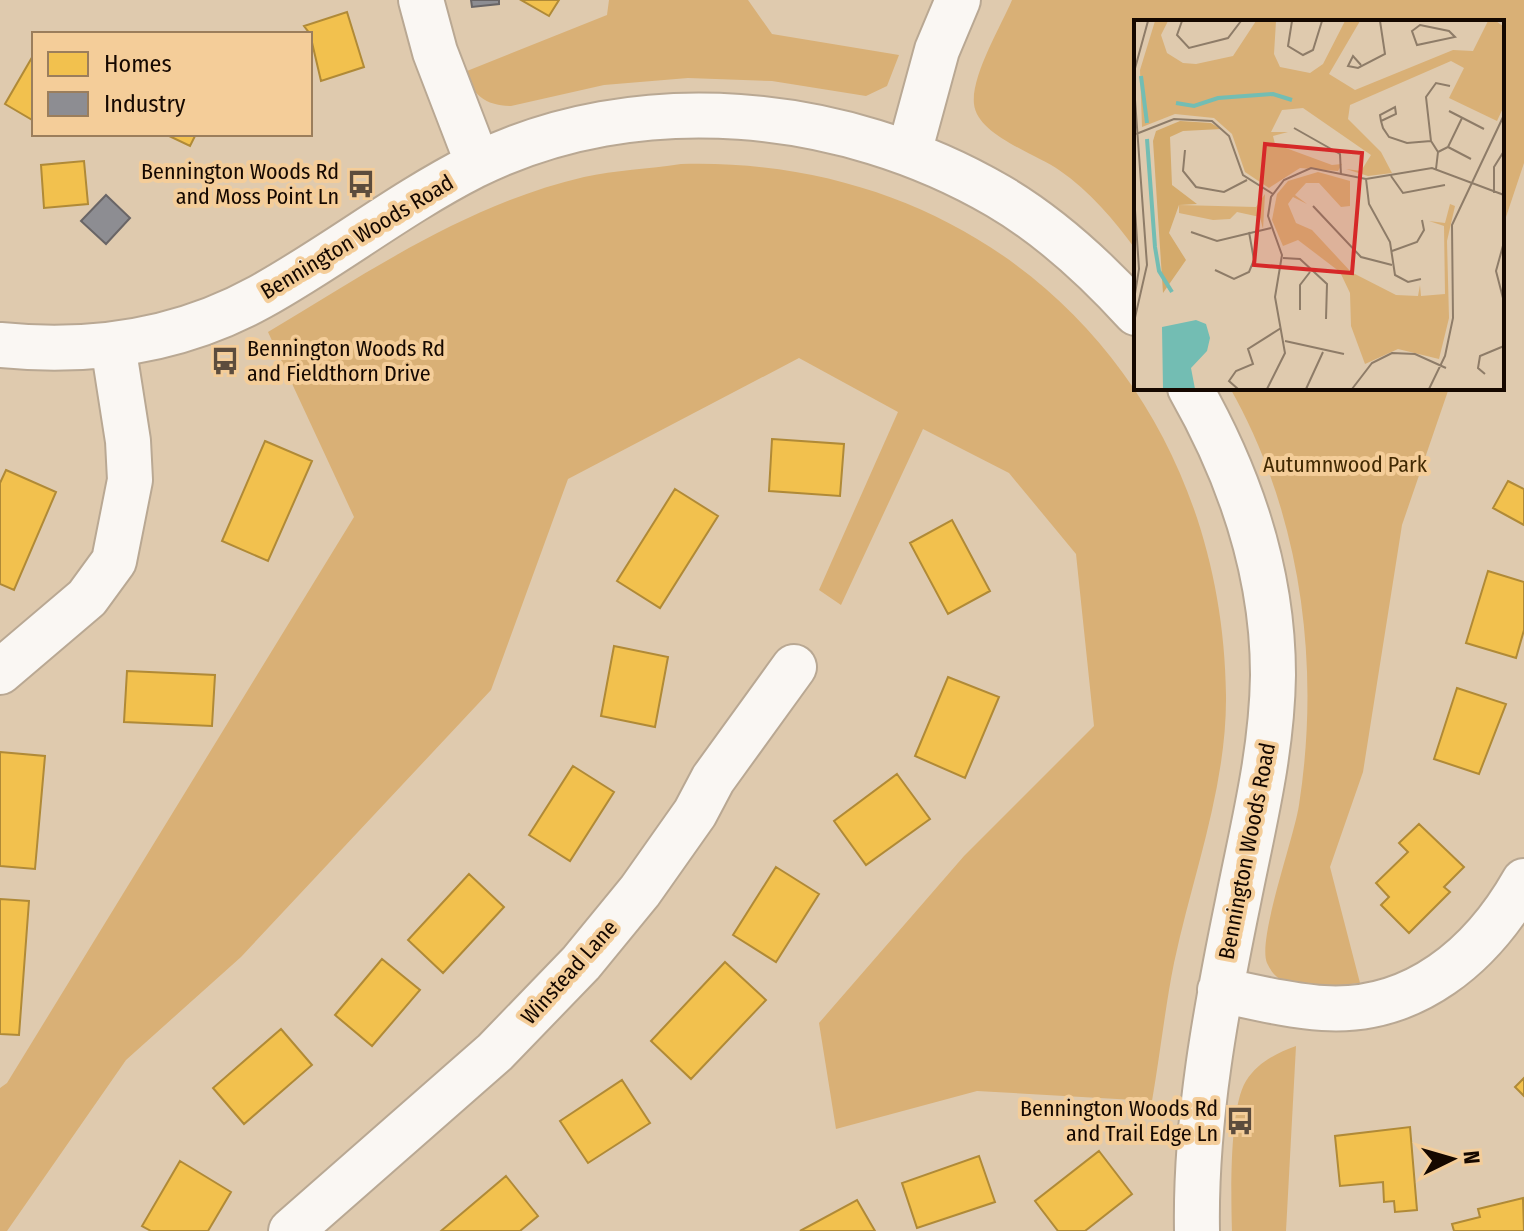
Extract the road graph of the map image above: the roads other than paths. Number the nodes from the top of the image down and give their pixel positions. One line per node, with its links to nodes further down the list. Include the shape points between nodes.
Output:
1 (421, 0): 4 (street)
2 (958, 0): 3 (street, via 937,50)
3 (909, 153): 4 (street, Bennington Woods Road, via 818,128 695,116 623,122 557,136); 5 (street, Bennington Woods Road, via 998,197 1048,230)
4 (478, 164): 7 (street, Bennington Woods Road, via 417,196 259,298 208,321)
5 (1134, 311)
6 (0, 345): 7 (street, Bennington Woods Road, via 82,350)
7 (113, 345): 10 (street, via 130,480 114,561 87,598)
8 (1191, 390): 12 (street, Bennington Woods Road, via 1237,484 1256,546 1269,609 1273,674 1258,815)
9 (794, 667): 13 (street, Winstead Lane, via 640,891 581,963 495,1052)
10 (0, 672)
11 (1524, 881): 12 (street, via 1506,914 1477,948 1408,995 1370,1007 1323,1008)
12 (1220, 990): 14 (street, Bennington Woods Road, via 1205,1092)
13 (291, 1231)
14 (1197, 1231)

